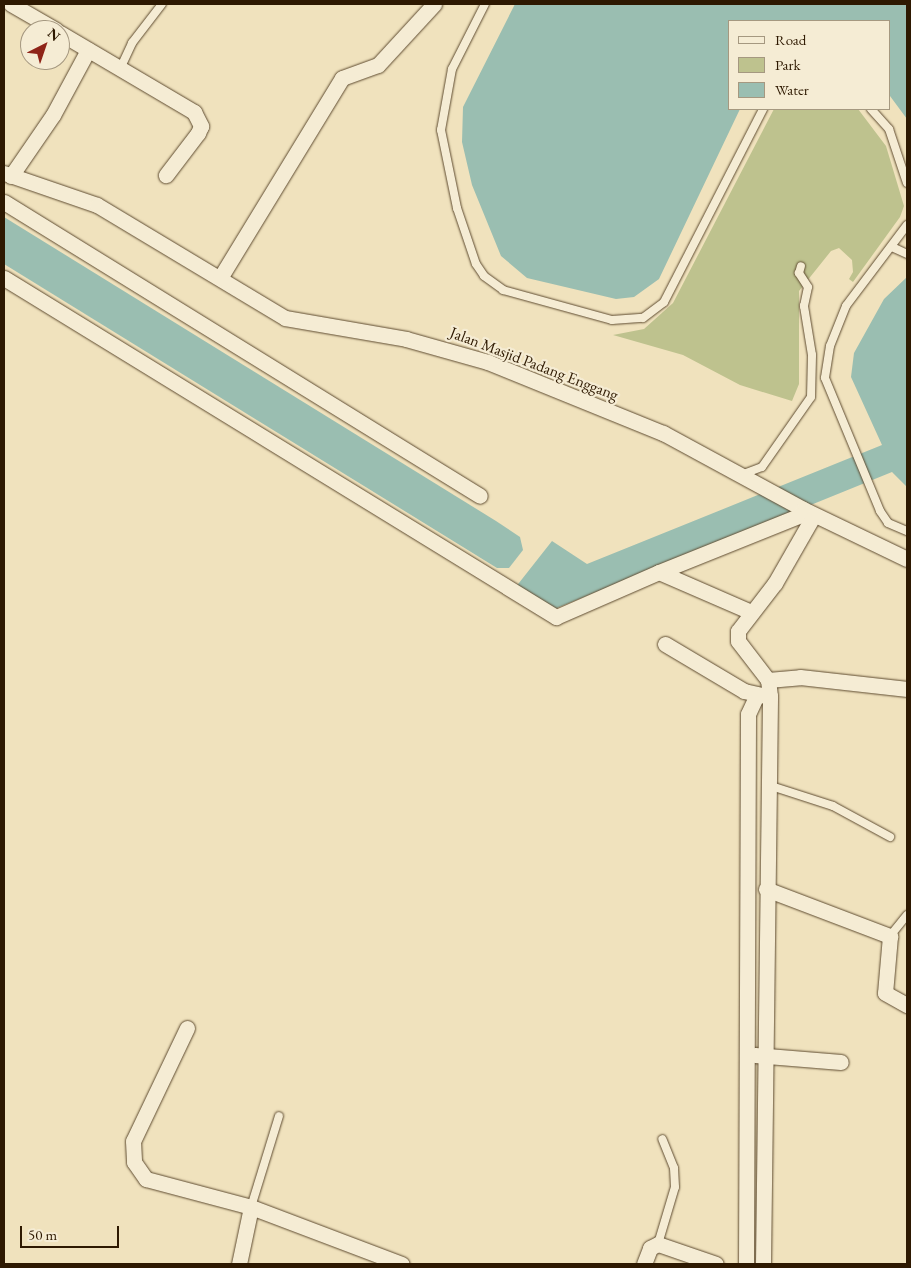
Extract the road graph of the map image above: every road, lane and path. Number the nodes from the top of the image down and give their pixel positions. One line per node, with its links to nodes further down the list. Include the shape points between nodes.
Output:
1 (11, 4): 5 (street)
2 (162, 4): 8 (lane, via 132,43)
3 (434, 4): 20 (street, via 378,65 342,78)
4 (484, 4): 9 (lane, via 452,69 441,130 457,208 476,264 484,276 503,290 612,320 627,322 649,314 672,287)
5 (39, 20)
6 (70, 38): 7 (street)
7 (88, 50): 8 (street); 11 (street, via 53,115)
8 (120, 70): 12 (street, via 194,112 200,121 198,133)
9 (762, 110)
10 (872, 110): 13 (lane, via 889,129)
11 (7, 175): 20 (street, Jalan Masjid Padang Enggang, via 89,202)
12 (166, 175)
13 (907, 182)
14 (4, 202): 22 (street)
15 (907, 225): 16 (lane)
16 (892, 247): 17 (lane); 24 (lane, via 846,306 826,363 825,378 854,454 888,523)
17 (907, 254)
18 (800, 266): 21 (lane, via 799,273 808,287 805,313 812,355 811,397 762,467)
19 (4, 278): 26 (street, via 556,617)
20 (220, 278): 21 (street, Jalan Masjid Padang Enggang, via 285,318 406,339 488,362 664,433)
21 (738, 476): 23 (street, Jalan Masjid Padang Enggang)
22 (480, 496)
23 (808, 512): 25 (street, Jalan Masjid Padang Enggang); 26 (street); 27 (street, via 785,568)
24 (907, 531)
25 (907, 559)
26 (659, 572): 27 (street)
27 (751, 612): 29 (street, via 741,624 738,641)
28 (666, 644): 31 (street)
29 (768, 680): 30 (street, via 800,676); 31 (street)
30 (907, 689)
31 (763, 696): 32 (street); 39 (street, via 748,714)
32 (768, 785): 33 (lane, via 832,806); 34 (street)
33 (890, 837)
34 (766, 888): 36 (street); 40 (street)
35 (907, 915): 36 (lane)
36 (890, 936): 37 (street, via 885,993)
37 (907, 1005)
38 (187, 1028): 44 (street, via 140,1120 133,1141 134,1162 146,1179)
39 (746, 1054): 40 (street); 50 (street)
40 (765, 1056): 41 (street); 51 (street)
41 (841, 1062)
42 (279, 1116): 44 (lane)
43 (662, 1140): 45 (lane, via 674,1168 675,1187)
44 (251, 1207): 46 (street); 47 (street)
45 (658, 1244): 48 (street, via 650,1248); 49 (street)
46 (239, 1264)
47 (402, 1264)
48 (644, 1264)
49 (716, 1264)
50 (746, 1264)
51 (763, 1264)

